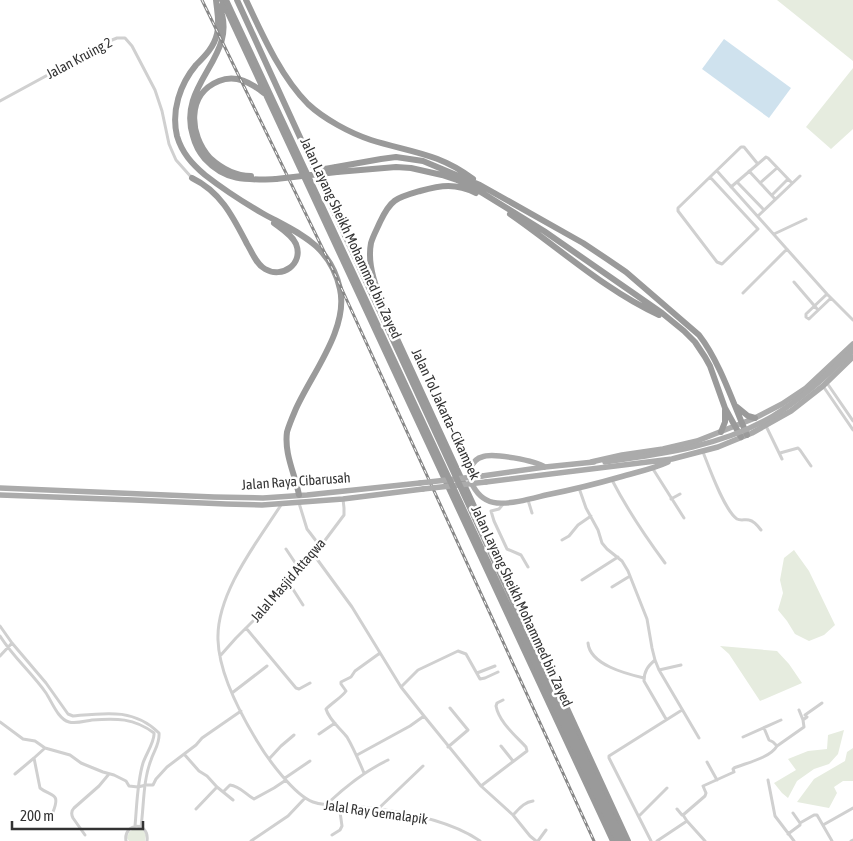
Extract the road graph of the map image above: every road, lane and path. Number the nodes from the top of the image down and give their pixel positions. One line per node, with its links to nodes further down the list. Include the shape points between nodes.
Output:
1 (216, 0): 16 (highway, via 224,21 223,33 216,56 191,104 193,138 203,156 226,174 242,180); 27 (highway, via 217,35 181,89 177,105 177,134 182,150 192,163 216,184)
2 (222, 0): 7 (highway, Jalan Tol Jakarta–Cikampek)
3 (226, 0): 188 (highway, Jalan Layang Sheikh Mohammed bin Zayed, bridge)
4 (237, 0): 6 (highway, Jalan Tol Jakarta–Cikampek)
5 (246, 0): 22 (highway, via 277,61 310,105 347,130 371,140 421,152 443,161)
6 (241, 9): 40 (highway, Jalan Tol Jakarta–Cikampek, via 383,316); 189 (highway, Jalan Layang Sheikh Mohammed bin Zayed, bridge)
7 (267, 96): 16 (highway, via 241,79 215,82 197,100 194,124 205,151 214,162 234,173); 187 (highway, Jalan Tol Jakarta–Cikampek)
8 (0, 101): 17 (street, Jalan Kruing 2, via 112,40 125,38 156,90 172,152)
9 (757, 164): 10 (street, via 767,157); 12 (street, via 743,146); 13 (street)
10 (777, 168): 18 (street); 20 (street)
11 (337, 170): 16 (highway, bridge); 22 (highway, via 396,157 423,161); 38 (highway, via 410,168 457,180 544,230)
12 (717, 171): 14 (street); 23 (street)
13 (749, 171): 19 (street); 20 (street)
14 (710, 176): 14 (street, via 677,210 717,262 722,264 758,229)
15 (800, 176): 21 (street)
16 (276, 177)
17 (192, 178): 27 (highway, via 223,202 262,267 270,271 286,271 297,259 297,245 289,234)
18 (788, 179): 21 (street); 24 (street)
19 (737, 182): 23 (street); 26 (street)
20 (760, 183): 24 (street)
21 (792, 183): 25 (street)
22 (480, 184): 44 (highway, via 607,258 682,320 704,342)
23 (731, 187): 28 (street)
24 (772, 195): 25 (street)
25 (775, 199): 26 (street)
26 (764, 210): 28 (street)
27 (262, 212): 70 (highway, via 298,232 321,251 337,277 340,290 338,327 288,428 288,455)
28 (758, 216): 30 (street)
29 (806, 219): 30 (street)
30 (774, 234): 31 (street)
31 (787, 249): 33 (street); 34 (street)
32 (794, 282): 36 (street)
33 (743, 293)
34 (827, 294): 35 (street); 36 (street)
35 (831, 298): 37 (street); 39 (street)
36 (814, 305): 37 (street); 37 (street, via 806,317 809,319)
37 (818, 310)
38 (669, 319): 40 (highway, via 601,280 486,199 462,187 444,186 394,200 372,241 370,252 374,277); 45 (highway, via 695,342 705,357)
39 (853, 320)
40 (393, 330): 190 (highway, Jalan Tol Jakarta–Cikampek)
41 (853, 344): 46 (main road, Jalan Raya Cibarusah, via 806,388)
42 (853, 354): 43 (main road, Jalan Raya Cibarusah); 60 (main road, Jalan Raya Cibarusah, bridge, via 808,392 754,425 711,442 676,451)
43 (825, 384): 47 (street); 49 (main road, Jalan Raya Cibarusah, via 791,411); 51 (street)
44 (735, 405): 46 (highway); 48 (highway)
45 (725, 408): 50 (highway); 52 (highway)
46 (755, 418): 48 (main road, Jalan Raya Cibarusah)
47 (853, 421)
48 (744, 423): 50 (main road, Jalan Raya Cibarusah); 53 (highway)
49 (766, 425): 53 (main road, Jalan Raya Cibarusah); 56 (street)
50 (736, 426): 52 (main road, Jalan Raya Cibarusah); 53 (highway)
51 (853, 430)
52 (724, 431): 54 (main road, via 732,435); 59 (main road, Jalan Raya Cibarusah, via 697,441)
53 (746, 435): 54 (main road, Jalan Raya Cibarusah)
54 (731, 442): 55 (main road, Jalan Raya Cibarusah)
55 (703, 452): 57 (main road, Jalan Raya Cibarusah); 81 (street, via 727,507 736,518 750,520)
56 (780, 454): 58 (street); 61 (street, via 798,448)
57 (672, 459): 63 (main road); 64 (main road, Jalan Raya Cibarusah)
58 (782, 459)
59 (591, 462): 60 (main road, Jalan Raya Cibarusah); 62 (main road, Jalan Raya Cibarusah)
60 (605, 463): 64 (main road, Jalan Raya Cibarusah)
61 (811, 466)
62 (545, 467): 70 (main road, Jalan Raya Cibarusah, bridge); 76 (main road, via 495,456 478,459 470,473 477,493 488,501)
63 (652, 468): 65 (main road); 74 (street)
64 (590, 469): 72 (main road, Jalan Raya Cibarusah, bridge)
65 (612, 479): 67 (main road); 87 (street, via 646,538)
66 (0, 488): 71 (main road, Jalan Raya Cibarusah)
67 (579, 488): 73 (main road); 79 (street)
68 (680, 494): 74 (street)
69 (0, 495): 77 (main road, Jalan Raya Cibarusah)
70 (299, 495): 71 (main road, Jalan Raya Cibarusah)
71 (280, 497): 77 (main road)
72 (343, 499): 75 (main road, Jalan Raya Cibarusah); 83 (street, Jalal Masjid Attaqwa, via 344,515)
73 (528, 499): 76 (main road); 78 (street)
74 (671, 499): 80 (street)
75 (299, 503): 77 (main road, Jalan Raya Cibarusah); 83 (street, via 307,529)
76 (504, 503): 88 (street, via 499,510 491,511 494,521 507,549 521,555)
77 (281, 504): 103 (street, Jalal Ray Gemalapik, via 245,559 230,589 218,625)
78 (532, 513)
79 (591, 516): 82 (street); 86 (street, via 602,543)
80 (684, 518)
81 (761, 530)
82 (562, 540)
83 (320, 546): 85 (street, Jalal Masjid Attaqwa)
84 (286, 549): 89 (street)
85 (314, 554): 89 (street, Jalal Masjid Attaqwa); 101 (street)
86 (618, 557): 90 (street); 91 (street)
87 (665, 563)
88 (528, 568)
89 (300, 570): 92 (street, Jalal Masjid Attaqwa)
90 (630, 576): 93 (street); 104 (street, via 648,619)
91 (582, 580)
92 (289, 583): 94 (street); 96 (street, Jalal Masjid Attaqwa)
93 (612, 587)
94 (303, 605)
95 (0, 626): 99 (street)
96 (246, 628): 103 (street, Jalal Masjid Attaqwa); 112 (street, via 296,688)
97 (0, 636): 100 (street)
98 (588, 642): 111 (street, via 591,652 608,666)
99 (12, 643): 100 (street); 151 (street, via 68,714 119,713 142,721 159,733)
100 (7, 648): 102 (street); 153 (street, via 66,720 118,718 135,722 154,734)
101 (380, 653): 113 (street); 126 (street, via 341,682 345,693 326,709)
102 (0, 656)
103 (220, 656): 114 (street, Jalal Ray Gemalapik)
104 (655, 660): 108 (street); 111 (street)
105 (681, 664): 108 (street)
106 (267, 666): 114 (street)
107 (495, 666): 110 (street)
108 (659, 670): 118 (street)
109 (498, 672): 110 (street, via 482,679)
110 (476, 673): 113 (street, via 466,654 458,651 418,670)
111 (644, 678): 122 (street)
112 (310, 683)
113 (401, 687): 121 (street)
114 (232, 693): 120 (street, Jalal Ray Gemalapik)
115 (503, 700): 142 (street, via 497,703 498,714 527,749)
116 (822, 704): 124 (street, via 805,715 807,717)
117 (450, 708): 132 (street, via 468,730)
118 (682, 710): 122 (street); 131 (street)
119 (799, 710): 124 (street)
120 (240, 711): 136 (street); 139 (street, Jalal Ray Gemalapik)
121 (424, 716): 132 (street); 137 (street)
122 (666, 719): 162 (street, via 609,756)
123 (780, 720): 127 (street)
124 (803, 720): 134 (street, via 804,727)
125 (0, 722): 135 (street, via 22,739)
126 (335, 723): 128 (street); 137 (street)
127 (764, 728): 130 (street); 134 (street, via 769,740)
128 (320, 734)
129 (294, 735): 139 (street)
130 (743, 737)
131 (698, 738)
132 (448, 746): 152 (street)
133 (501, 746): 142 (street)
134 (777, 746): 149 (street, via 770,754 734,768 734,772)
135 (44, 748): 138 (street); 147 (street, via 70,755)
136 (184, 754): 151 (street, via 161,773 153,785); 154 (street)
137 (357, 755): 145 (street)
138 (34, 758): 146 (street); 167 (street, via 40,788 56,798)
139 (268, 759): 148 (street, Jalal Ray Gemalapik)
140 (388, 760): 145 (street)
141 (310, 761): 148 (street)
142 (513, 761): 152 (street)
143 (708, 762): 149 (street)
144 (422, 766): 165 (street)
145 (364, 773): 160 (street)
146 (15, 774)
147 (110, 774): 153 (street); 180 (street, via 72,811 71,816)
148 (286, 779): 156 (street, via 254,799 233,785); 157 (street, Jalal Ray Gemalapik)
149 (717, 780): 171 (street, via 703,786 706,796)
150 (768, 780): 179 (street, via 775,816)
151 (146, 785): 153 (street); 177 (street)
152 (481, 786): 170 (street)
153 (138, 787): 176 (street)
154 (217, 787): 156 (street); 164 (street)
155 (667, 788): 168 (street)
156 (223, 792): 158 (street)
157 (305, 798): 160 (street, Jalal Ray Gemalapik); 184 (street, via 288,816)
158 (234, 800)
159 (533, 802): 170 (street, via 527,802)
160 (327, 804): 161 (street, Jalal Ray Gemalapik)
161 (339, 805): 165 (street, Jalal Ray Gemalapik); 181 (street, via 342,826)
162 (634, 806): 168 (street); 172 (street)
163 (853, 808): 175 (street)
164 (196, 809)
165 (377, 809): 185 (street, Jalal Ray Gemalapik, via 435,821)
166 (677, 810): 171 (street)
167 (53, 812)
168 (644, 812): 172 (street)
169 (793, 813): 174 (street)
170 (513, 815): 186 (street)
171 (682, 815): 173 (street)
172 (639, 816): 191 (street)
173 (687, 821): 192 (street); 193 (street)
174 (800, 823): 175 (street, via 816,815); 179 (street)
175 (824, 825): 195 (street)
176 (135, 826): 177 (street); 182 (street, via 128,831)
177 (142, 827): 183 (street, via 148,835)
178 (546, 830): 186 (street)
179 (788, 834): 194 (street)
180 (86, 835)
181 (332, 835)
182 (126, 841)
183 (147, 841)
184 (251, 841)
185 (480, 841)
186 (537, 841)
187 (613, 841)
188 (618, 841)
189 (623, 841)
190 (628, 841)
191 (651, 841)
192 (657, 841)
193 (705, 841)
194 (794, 841)
195 (832, 841)

